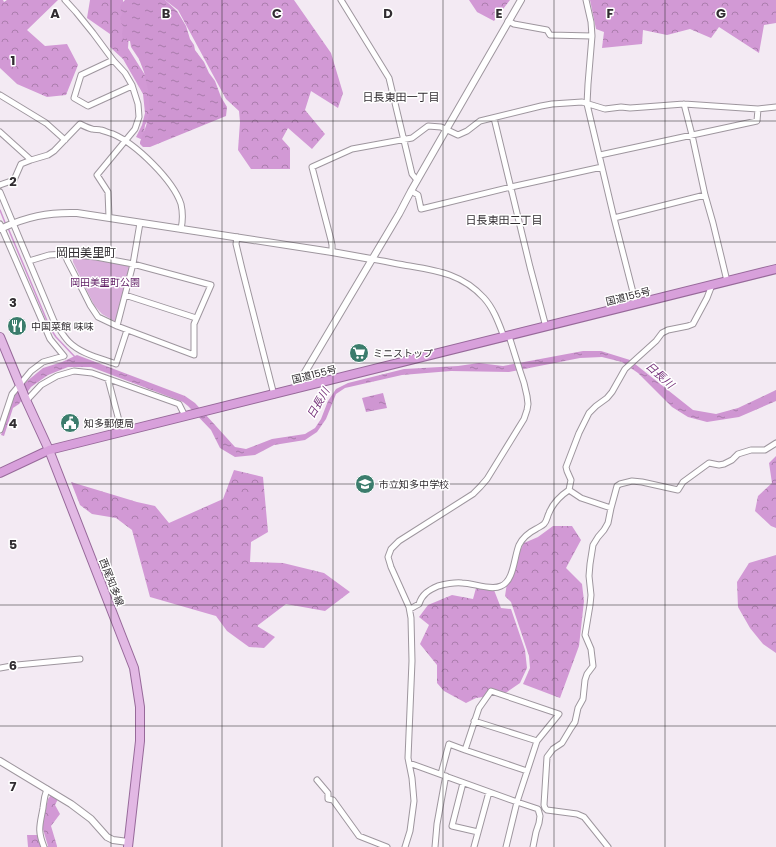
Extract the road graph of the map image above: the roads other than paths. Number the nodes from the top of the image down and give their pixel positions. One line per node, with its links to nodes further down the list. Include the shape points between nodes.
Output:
1 (65, 0): 7 (street)
2 (341, 0): 19 (street, via 389,78)
3 (521, 0): 5 (street)
4 (586, 0): 6 (street)
5 (508, 21): 6 (street, via 548,30 550,35); 15 (street)
6 (592, 36): 10 (street)
7 (113, 60): 8 (street); 8 (street, via 81,75 74,98 88,106)
8 (132, 86): 20 (street, via 139,117 135,129)
9 (0, 95): 18 (street, via 46,123)
10 (587, 104): 11 (street, via 605,109); 14 (street, via 552,104); 21 (street)
11 (684, 104): 13 (street); 17 (street)
12 (776, 107): 13 (street)
13 (758, 109): 17 (street, via 756,121)
14 (494, 118): 15 (street, via 480,121 458,135); 26 (street)
15 (446, 130): 19 (street, via 428,126); 24 (street)
16 (0, 132): 22 (street)
17 (692, 135): 21 (street); 29 (street)
18 (65, 140): 20 (street, via 80,124 114,135); 22 (street, via 54,152)
19 (404, 141): 24 (street, via 412,174); 37 (street, via 352,149 312,167)
20 (125, 142): 30 (street, via 97,175 108,192); 35 (street, via 142,154 171,185 182,211)
21 (600, 155): 23 (street)
22 (31, 160): 25 (street, via 21,164 14,180)
23 (602, 167): 26 (street); 31 (street)
24 (417, 180): 27 (street)
25 (0, 185)
26 (511, 187): 27 (street, via 421,210 418,196); 49 (street)
27 (410, 190): 39 (street)
28 (0, 192): 33 (street)
29 (705, 195): 31 (street); 43 (street)
30 (109, 217): 32 (street); 33 (street, via 58,212 33,216)
31 (614, 218): 46 (street)
32 (140, 223): 35 (street); 41 (street)
33 (12, 224): 34 (street); 40 (street)
34 (2, 227): 54 (street, via 50,339 64,356 43,362 31,371)
35 (181, 229): 36 (street)
36 (237, 238): 37 (street); 56 (street, via 236,244)
37 (332, 252): 39 (street)
38 (66, 254): 40 (street, via 49,255); 41 (street); 48 (street, via 98,317)
39 (371, 259): 51 (street, via 436,271 464,281 485,299); 55 (street)
40 (30, 261): 50 (street, via 54,321 70,343 81,351 116,364)
41 (133, 264): 45 (street); 47 (street, via 211,285)
42 (776, 270): 43 (highway, 国道155号)
43 (727, 281): 44 (highway, 国道155号)
44 (712, 285): 46 (highway, 国道155号); 64 (street, via 693,324 662,333 625,369 612,392 589,413 574,443 566,467 571,480)
45 (125, 295): 47 (street); 48 (street)
46 (636, 304): 49 (highway, 国道155号)
47 (196, 318): 50 (street, via 194,355)
48 (117, 326): 50 (street)
49 (546, 327): 51 (highway, 国道155号)
50 (127, 330)
51 (507, 336): 55 (highway, 国道155号); 66 (street, via 527,396 528,404 524,419 487,479 473,494 399,541 389,552 388,560)
52 (1, 342): 54 (main road, 西尾知多線)
53 (108, 379): 57 (street, via 92,373 68,372 41,385); 58 (street, via 179,404); 60 (street)
54 (20, 385): 57 (main road, 西尾知多線); 59 (street, via 12,394)
55 (295, 389): 56 (highway, 国道155号)
56 (274, 395): 58 (highway, 国道155号)
57 (27, 400): 62 (main road, 西尾知多線)
58 (185, 416): 60 (highway, 国道155号)
59 (0, 430)
60 (122, 432): 62 (highway, 国道155号)
61 (776, 443): 65 (street, via 765,450 751,450 738,454 724,464 709,463 683,482 678,490 642,482 626,482 617,486)
62 (50, 450): 63 (highway, 国道155号); 82 (main road, 西尾知多線, via 134,668 140,706 140,741)
63 (0, 473)
64 (569, 490): 65 (street, via 581,498); 66 (street, via 555,502 543,526 523,539 506,583 493,588 464,583 446,584 429,590 419,604)
65 (611, 508): 90 (street, via 608,522 593,544 590,564 591,595 585,635 591,649 593,666 585,680 583,699 575,722 562,743 547,757 544,805 547,810 584,817)
66 (410, 610): 73 (street, via 412,660)
67 (80, 659): 68 (street)
68 (0, 668)
69 (474, 721): 70 (street); 70 (street, via 479,708 491,691 559,714); 71 (street)
70 (537, 741): 74 (street)
71 (464, 750): 74 (street); 75 (street, via 449,744)
72 (0, 761): 78 (street)
73 (409, 763): 75 (street); 85 (street, via 414,801)
74 (527, 772): 80 (street)
75 (444, 775): 77 (street); 86 (street)
76 (317, 780): 84 (street, via 328,793 328,799 333,800 359,836)
77 (463, 783): 79 (street); 81 (street, via 452,826)
78 (47, 789): 82 (street, via 82,812 107,837); 83 (street, via 39,833)
79 (489, 792): 80 (street); 81 (street)
80 (517, 802): 88 (street); 89 (street, via 538,809 540,816)
81 (478, 832): 87 (street)
82 (128, 844)
83 (44, 847)
84 (388, 847)
85 (405, 847)
86 (435, 847)
87 (474, 847)
88 (506, 847)
89 (533, 847)
90 (608, 847)

